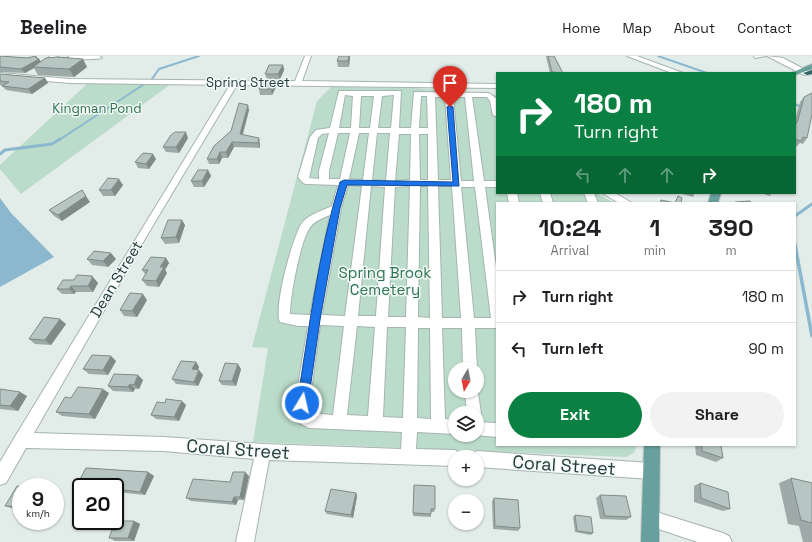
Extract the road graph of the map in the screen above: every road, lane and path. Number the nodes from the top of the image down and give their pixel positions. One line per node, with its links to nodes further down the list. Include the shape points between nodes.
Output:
1 (81, 56): 5 (street); 6 (street)
2 (308, 56): 15 (street)
3 (630, 56): 9 (street)
4 (770, 56): 10 (street, via 789,62)
5 (71, 57): 7 (street, via 62,62)
6 (99, 58)
7 (48, 64): 13 (street)
8 (812, 66): 10 (main road)
9 (676, 72)
10 (804, 73)
11 (0, 75): 12 (street, Spring Street)
12 (12, 76): 13 (street, Spring Street); 16 (street)
13 (26, 78): 14 (street, Spring Street)
14 (235, 83): 15 (street, Spring Street); 60 (street, Dean Street)
15 (298, 83): 17 (street, Spring Street)
16 (0, 84)
17 (414, 85): 18 (street, Spring Street); 21 (street)
18 (496, 86)
19 (357, 94): 20 (street); 26 (street, via 341,95); 27 (street)
20 (378, 94): 21 (street); 28 (street)
21 (407, 94): 22 (street); 29 (street); 30 (street)
22 (431, 94): 23 (street); 31 (street)
23 (449, 94): 24 (street); 38 (street)
24 (468, 94): 25 (street, via 485,94 492,97); 39 (street)
25 (496, 111)
26 (334, 130): 27 (street); 32 (street, via 324,171); 32 (street, via 319,132 314,137 303,177 306,181)
27 (354, 130): 28 (street); 33 (street)
28 (374, 131): 29 (street); 34 (street)
29 (395, 131): 30 (street); 36 (street)
30 (415, 131): 31 (street); 35 (street)
31 (432, 131): 37 (street)
32 (324, 182): 33 (street)
33 (344, 182): 34 (street); 43 (street)
34 (367, 183): 36 (street); 46 (street)
35 (415, 183): 36 (street); 37 (street); 48 (street)
36 (390, 184): 47 (street)
37 (432, 184): 38 (street); 49 (street)
38 (456, 184): 39 (street); 50 (street)
39 (480, 184): 40 (street); 44 (street)
40 (496, 184)
41 (608, 194): 42 (street)
42 (625, 202)
43 (336, 208): 45 (street); 45 (street, via 311,221 304,228 284,311 284,318 298,321)
44 (496, 311)
45 (315, 320): 46 (street); 53 (street, via 300,416 308,421)
46 (351, 320): 47 (street); 53 (street)
47 (381, 321): 48 (street); 54 (street)
48 (412, 323): 49 (street); 55 (street)
49 (436, 323): 50 (street); 56 (street)
50 (468, 323): 51 (street); 52 (street)
51 (496, 324)
52 (470, 362)
53 (340, 423): 54 (street)
54 (375, 423): 55 (street)
55 (410, 425): 56 (street); 63 (street)
56 (438, 426): 57 (street)
57 (448, 427)
58 (484, 429): 59 (street)
59 (496, 430)
60 (21, 440): 62 (street, Coral Street, via 164,444); 67 (street, Dean Street)
61 (652, 446): 66 (main road)
62 (264, 452): 63 (street, Coral Street); 69 (street)
63 (408, 456): 64 (street, Coral Street)
64 (448, 458)
65 (484, 459): 66 (street, Coral Street)
66 (651, 471): 68 (main road)
67 (0, 478)
68 (650, 518): 70 (main road); 71 (street)
69 (245, 542)
70 (650, 542)
71 (724, 542)

